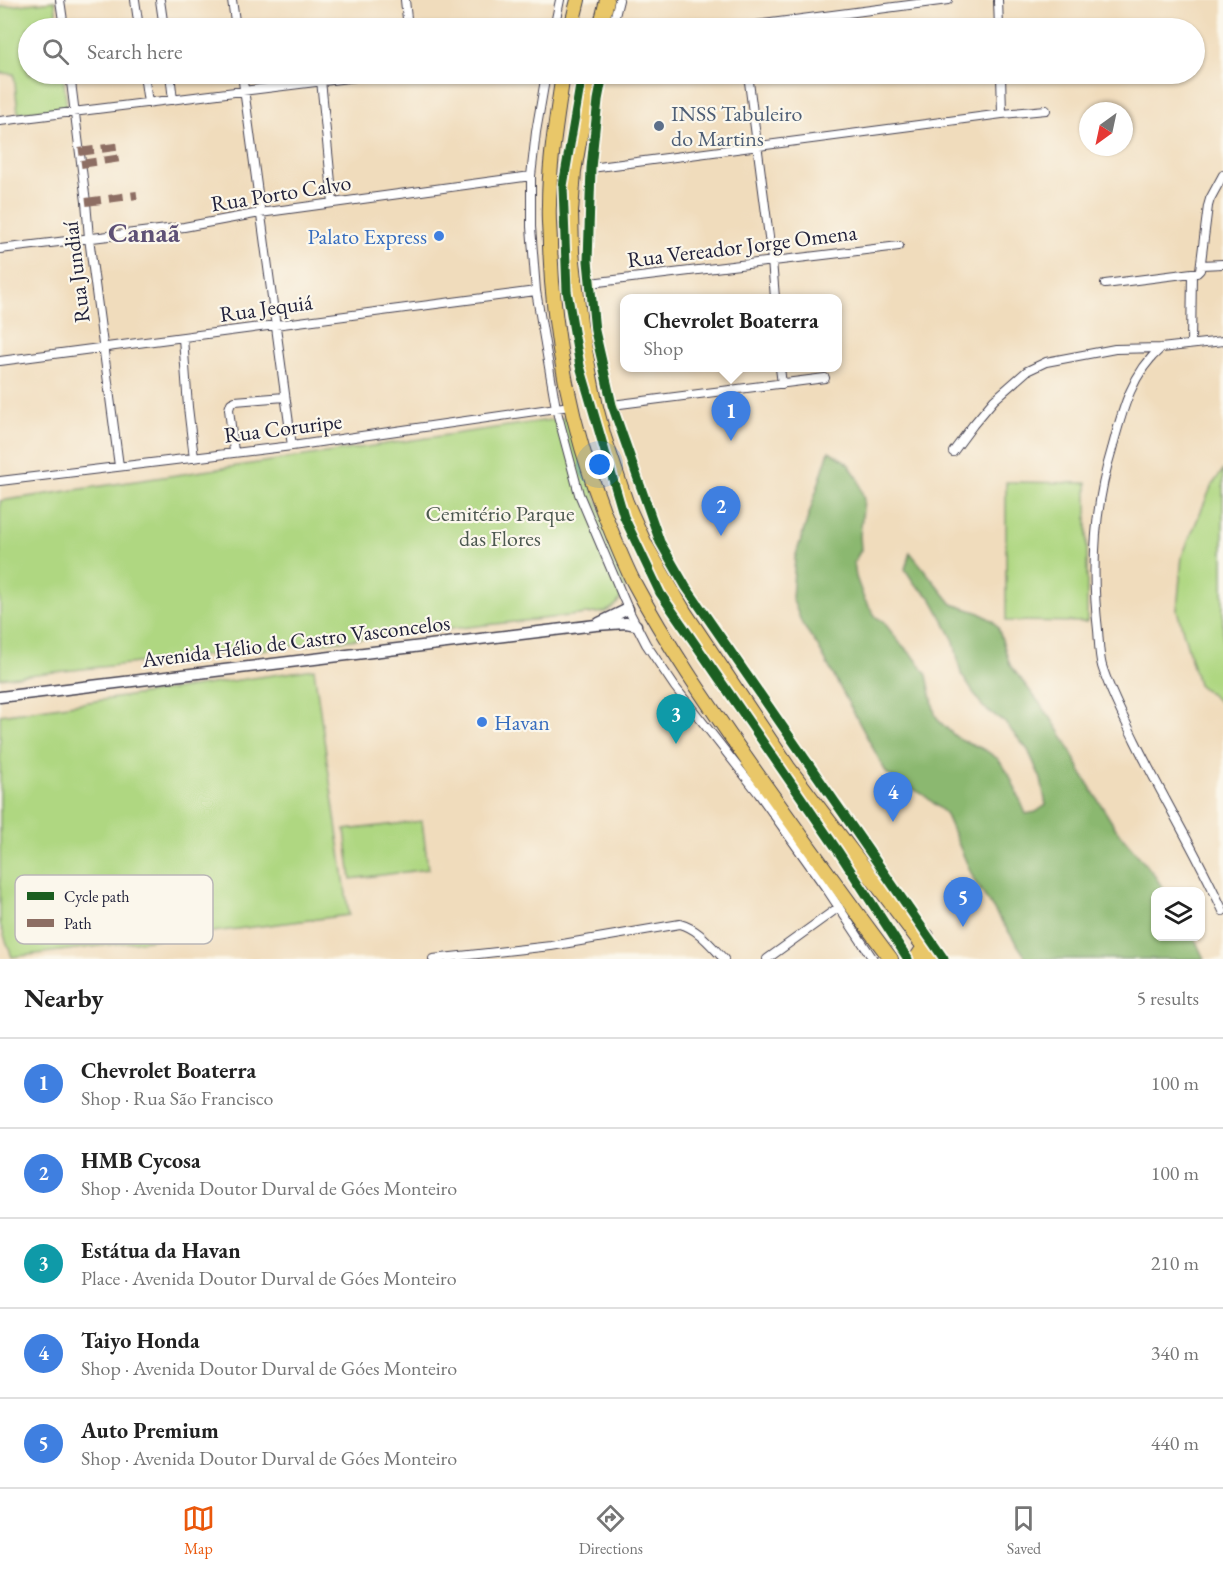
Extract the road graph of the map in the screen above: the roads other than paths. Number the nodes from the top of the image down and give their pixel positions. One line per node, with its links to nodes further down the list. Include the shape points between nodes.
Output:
1 (60, 0): 12 (street)
2 (135, 0): 13 (street)
3 (160, 0): 14 (street)
4 (232, 0): 15 (street)
5 (405, 0): 16 (street)
6 (560, 0): 17 (street)
7 (578, 0): 18 (highway)
8 (607, 0): 19 (highway)
9 (619, 0): 20 (street)
10 (948, 0): 21 (street)
11 (998, 0): 22 (street)
12 (63, 18)
13 (138, 18)
14 (163, 18)
15 (235, 18)
16 (407, 18)
17 (556, 18)
18 (574, 18)
19 (602, 18)
20 (614, 18)
21 (813, 18)
22 (999, 18)
23 (71, 84): 39 (street, Rua Jundiaí)
24 (145, 84): 37 (street)
25 (171, 84): 36 (street)
26 (243, 84): 35 (street)
27 (293, 84): 35 (street)
28 (321, 84): 46 (street)
29 (544, 84): 44 (street)
30 (562, 84): 71 (highway, via 549,206 550,264)
31 (589, 84): 85 (highway, via 574,171 572,252 580,324 596,407 626,502 685,614 788,767)
32 (601, 84): 43 (street)
33 (749, 84): 42 (street)
34 (1001, 84): 40 (street)
35 (244, 91): 36 (street); 47 (street)
36 (173, 100): 37 (street)
37 (148, 103): 39 (street)
38 (1046, 110): 40 (street)
39 (75, 112): 41 (street); 48 (street, Rua Jundiaí)
40 (1002, 114): 42 (street)
41 (0, 122)
42 (758, 146): 43 (street); 51 (street)
43 (591, 168): 55 (street)
44 (531, 176): 46 (street, Rua Porto Calvo); 57 (street)
45 (1222, 178): 53 (street, via 1208,206)
46 (333, 202): 47 (street, Rua Porto Calvo)
47 (260, 213): 48 (street, Rua Porto Calvo); 59 (street)
48 (88, 238): 50 (street, Rua Porto Calvo); 63 (street, Rua Jundiaí)
49 (899, 246): 51 (street, Rua Vereador Jorge Omena)
50 (0, 249)
51 (772, 260): 55 (street, Rua Vereador Jorge Omena); 58 (street)
52 (1223, 264): 53 (street)
53 (1201, 265): 54 (street, via 1199,272)
54 (1192, 273): 56 (street); 62 (street)
55 (590, 283): 70 (street, via 595,331)
56 (1105, 284)
57 (536, 291): 59 (street, Rua Jequiá); 71 (street)
58 (775, 294)
59 (275, 325): 60 (street, Rua Jequiá); 69 (street)
60 (183, 338): 63 (street, Rua Jequiá); 75 (street)
61 (1223, 341): 62 (street)
62 (1191, 344): 64 (street)
63 (104, 347): 65 (street, Rua Jequiá); 76 (street, Rua Jundiaí)
64 (1161, 348): 74 (street, via 1115,349 1055,359 1027,371 994,400); 84 (street, via 1143,366 1132,386 1103,484 1094,571 1101,663 1122,715)
65 (0, 361)
66 (780, 372): 68 (street)
67 (825, 378): 68 (street)
68 (782, 384): 70 (street)
69 (285, 397): 72 (street); 73 (street, via 231,403)
70 (612, 405): 85 (street, via 660,542 675,569)
71 (563, 407): 72 (street, Rua Coruripe); 78 (street, via 579,494); 82 (highway, via 633,580 662,633)
72 (292, 446): 73 (street, Rua Coruripe)
73 (234, 452): 75 (street, Rua Coruripe)
74 (953, 452)
75 (194, 458): 76 (street, Rua Coruripe)
76 (119, 466): 77 (street, Rua Coruripe)
77 (0, 481)
78 (628, 609): 79 (street, Avenida Hélio de Castro Vasconcelos); 80 (street)
79 (596, 625): 80 (street, Avenida Hélio de Castro Vasconcelos); 81 (street, Avenida Hélio de Castro Vasconcelos)
80 (636, 625): 82 (street, via 675,687)
81 (0, 697)
82 (761, 788): 83 (street); 91 (highway)
83 (839, 907): 89 (street); 90 (street)
84 (1223, 911)
85 (925, 950): 92 (street)
86 (433, 959): 87 (street)
87 (437, 959): 88 (street, via 551,946 680,924 700,934)
88 (724, 959)
89 (767, 959)
90 (873, 959)
91 (891, 959)
92 (944, 959)

